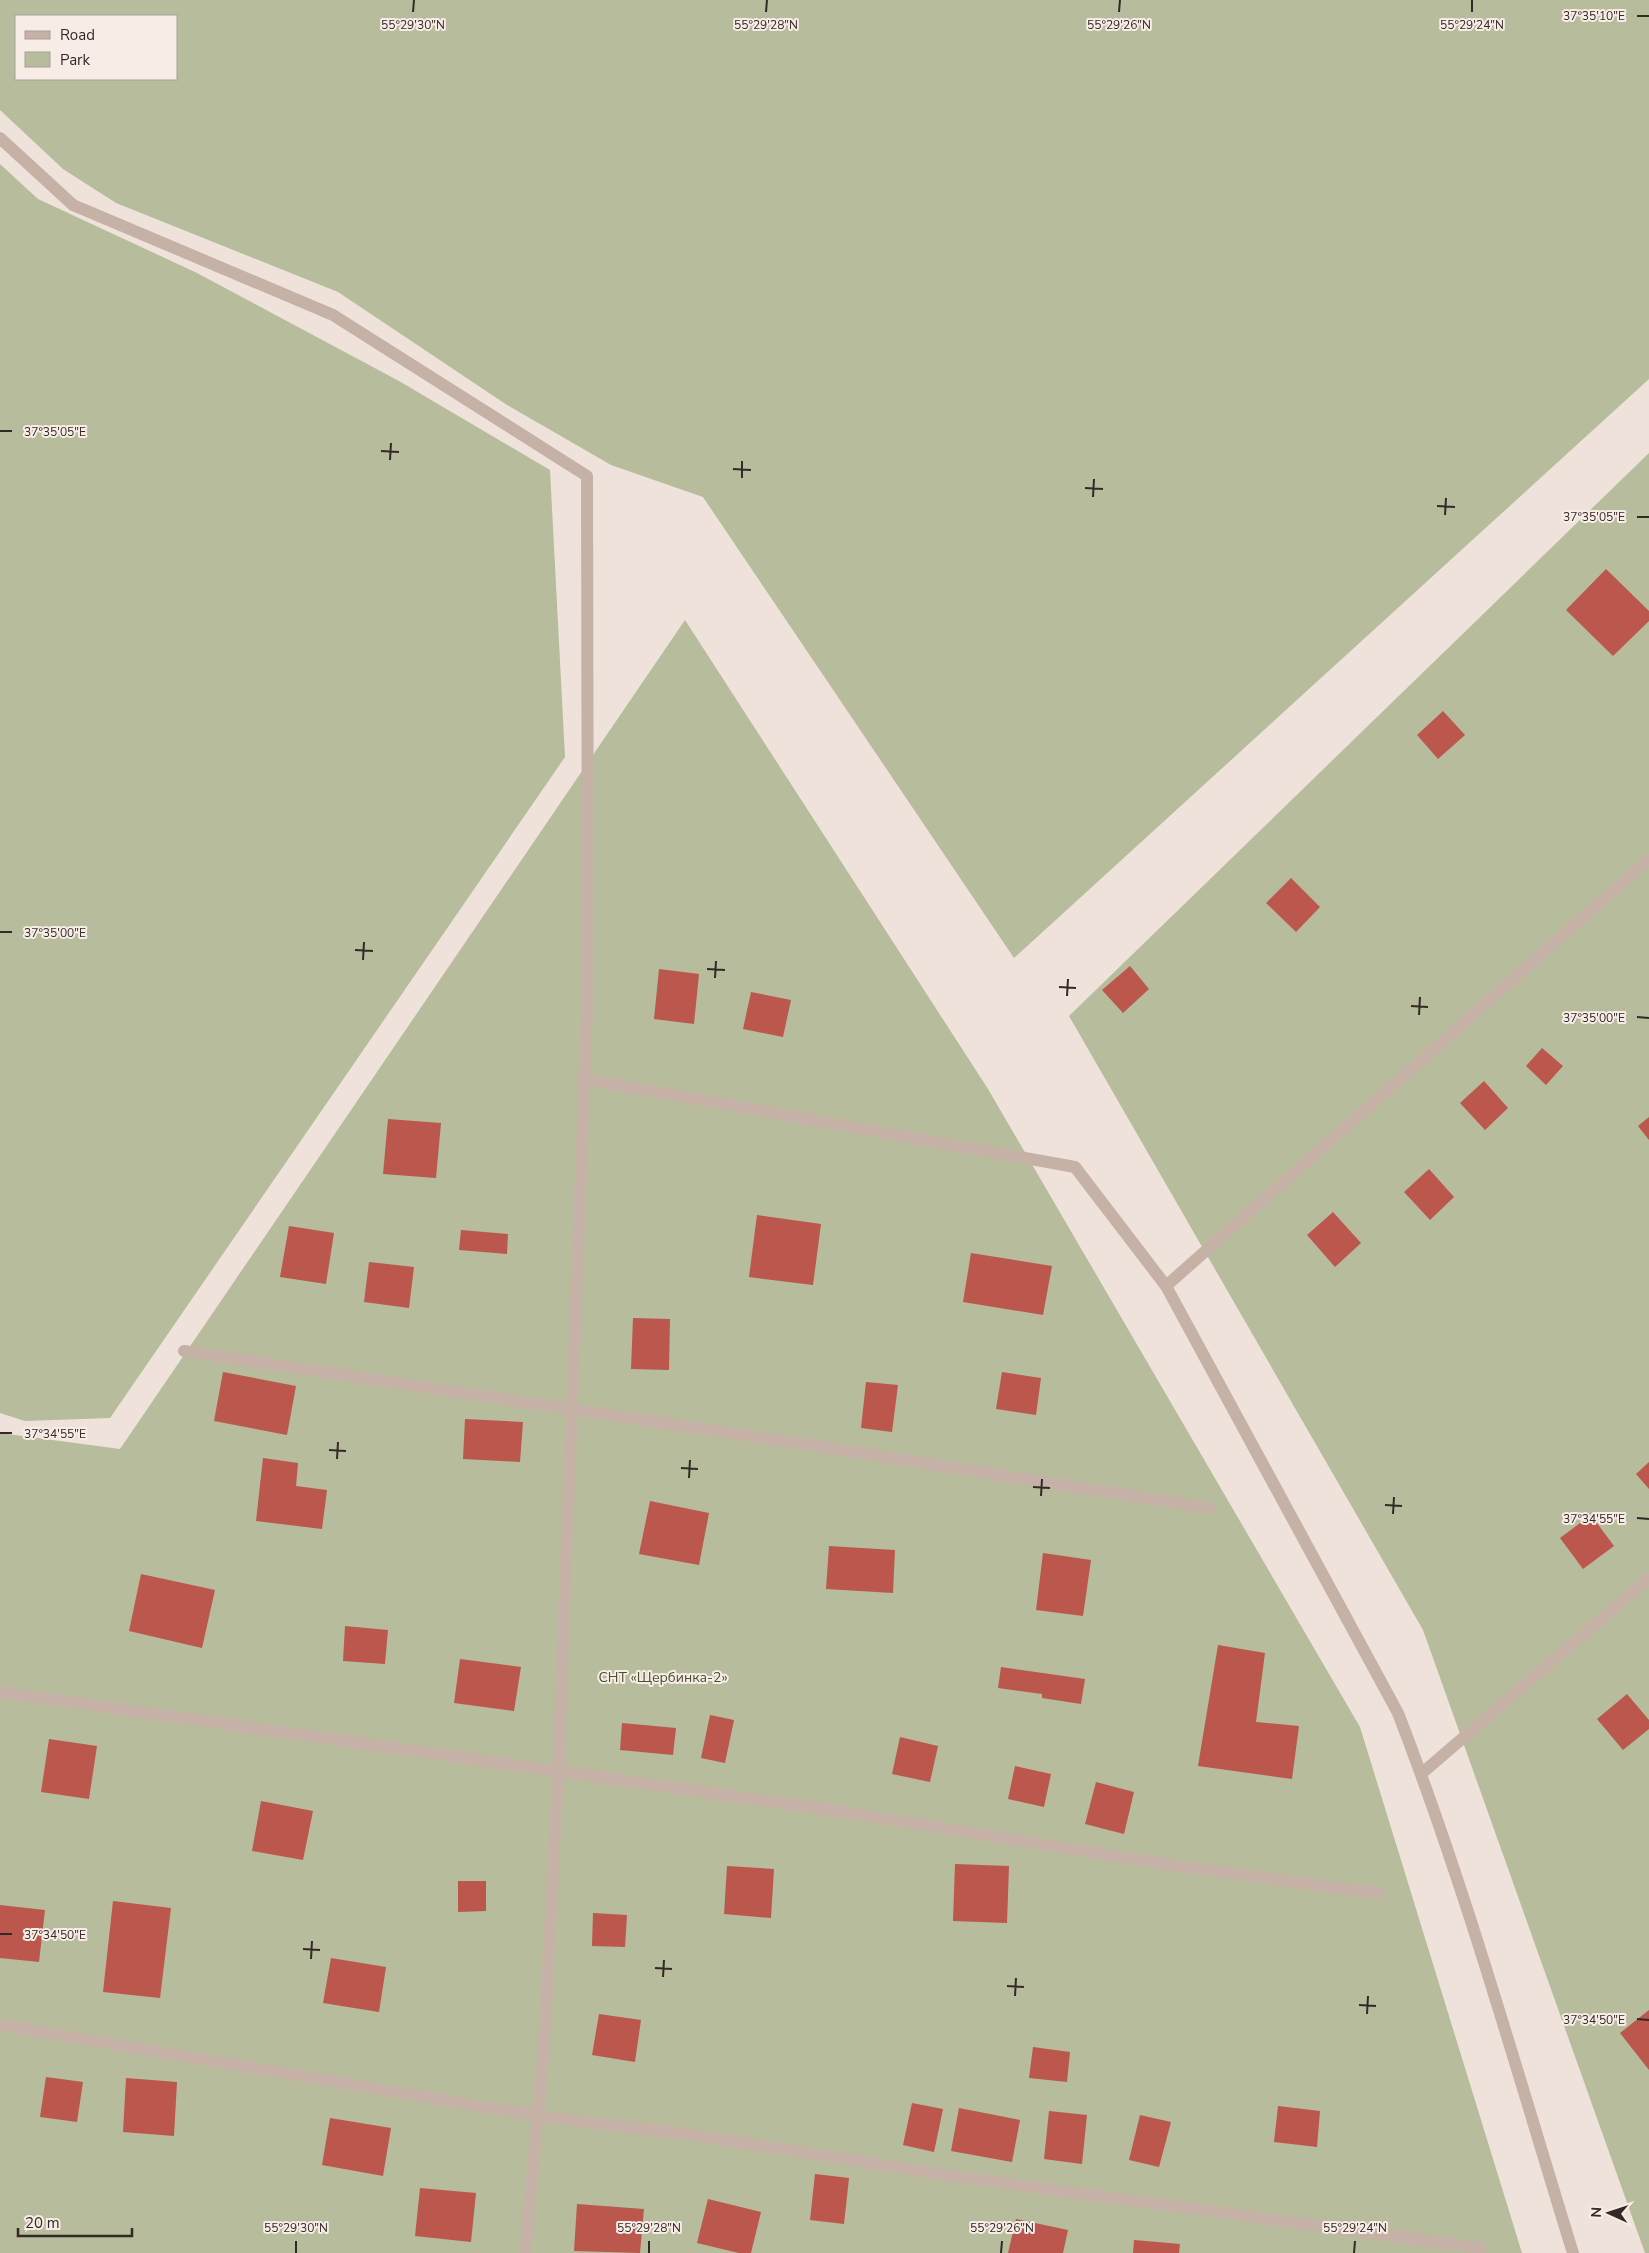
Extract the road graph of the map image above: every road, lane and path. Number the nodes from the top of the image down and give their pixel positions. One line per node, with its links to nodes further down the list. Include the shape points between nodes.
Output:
1 (0, 138): 3 (street, via 73,205 334,315 587,476 588,986)
2 (1649, 859): 4 (street)
3 (584, 1079): 4 (street, via 1075,1168); 6 (street)
4 (1166, 1286): 11 (street, via 1398,1713)
5 (184, 1351): 6 (street)
6 (570, 1410): 7 (street); 10 (street)
7 (1208, 1508)
8 (1649, 1578): 11 (street)
9 (0, 1692): 10 (street)
10 (558, 1772): 12 (street, via 831,1810 1183,1867); 14 (street)
11 (1421, 1774): 17 (street)
12 (1378, 1893)
13 (0, 2025): 14 (street)
14 (538, 2116): 15 (street, via 680,2133 952,2176); 16 (street)
15 (1481, 2248)
16 (525, 2253)
17 (1573, 2253)

